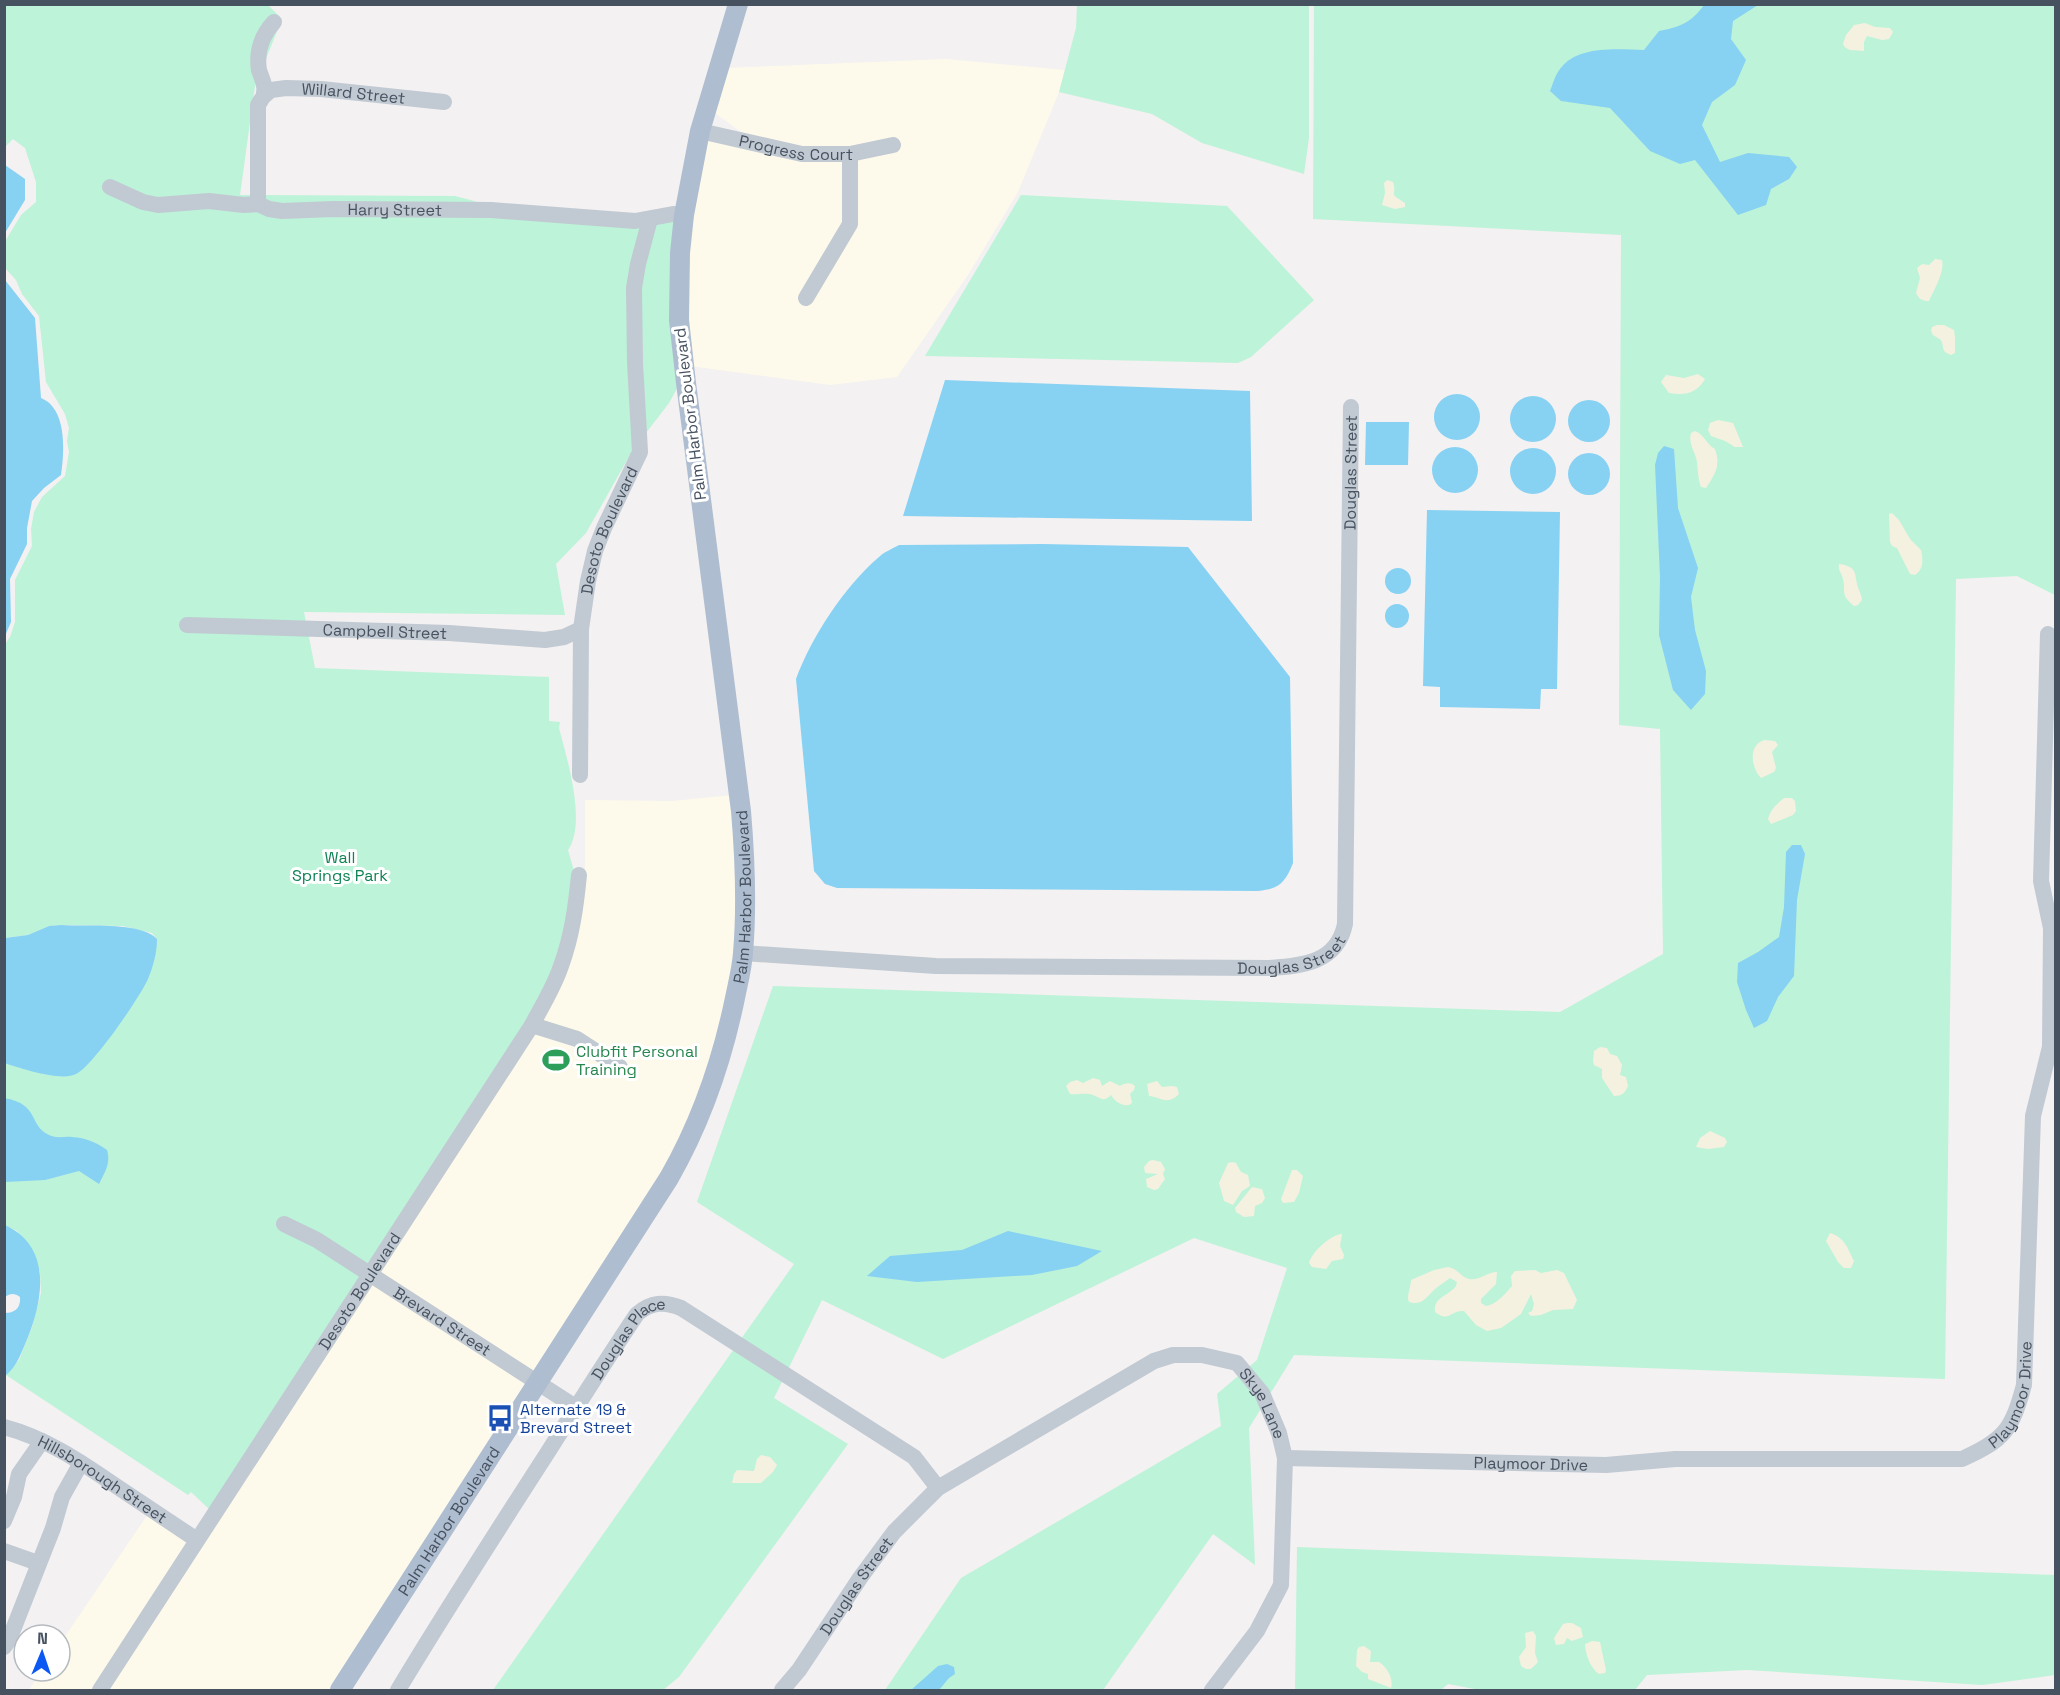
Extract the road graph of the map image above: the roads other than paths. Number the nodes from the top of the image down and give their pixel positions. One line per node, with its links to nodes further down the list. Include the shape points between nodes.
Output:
1 (738, 4): 5 (main road, Palm Harbor Boulevard)
2 (274, 22): 3 (street, via 262,38 260,50)
3 (264, 96): 4 (street, Willard Street, via 271,90 286,88 321,89); 9 (street, via 258,105)
4 (444, 102)
5 (700, 131): 7 (street, Progress Court, via 802,154); 10 (main road, Palm Harbor Boulevard)
6 (893, 146): 7 (street, Progress Court)
7 (850, 154): 12 (street, via 850,224)
8 (110, 187): 9 (street, Harry Street, via 158,205 196,200)
9 (258, 204): 11 (street, Harry Street, via 282,211 491,210)
10 (684, 215): 11 (street, Harry Street); 20 (main road, Palm Harbor Boulevard, via 679,320 741,811 746,861)
11 (650, 219): 15 (street, Desoto Boulevard, via 634,288 640,452 595,551)
12 (806, 298)
13 (1351, 407): 20 (street, Douglas Street, via 1345,924 1335,947 1302,965 1269,968 936,966)
14 (187, 625): 15 (street, Campbell Street, via 545,640)
15 (581, 629): 18 (street, Desoto Boulevard)
16 (2048, 634): 17 (street, Playmoor Drive)
17 (2050, 711): 30 (street, Playmoor Drive, via 2041,881 2051,928 2050,1047 2033,1116 2024,1385 2009,1429 1987,1448 1962,1459 1675,1459 1606,1465)
18 (580, 775)
19 (579, 875): 21 (street, Desoto Boulevard, via 569,942)
20 (743, 953): 25 (main road, Palm Harbor Boulevard, via 721,1058 686,1149)
21 (532, 1025): 22 (street, via 577,1039); 24 (street, Desoto Boulevard)
22 (621, 1067)
23 (284, 1224): 24 (street, Brevard Street, via 317,1240)
24 (370, 1276): 25 (street, Brevard Street); 34 (street, Desoto Boulevard)
25 (537, 1383): 26 (street, Brevard Street); 39 (main road, Palm Harbor Boulevard)
26 (577, 1408): 32 (street, Douglas Place, via 636,1314 657,1303 669,1303 914,1456); 40 (street, Douglas Place)
27 (8, 1428): 28 (street, Hillsborough Street); 29 (street)
28 (42, 1440): 31 (street, Hillsborough Street); 33 (street, via 19,1474)
29 (4, 1445)
30 (1285, 1458): 32 (street, Skye Lane, via 1262,1393 1236,1363 1202,1355 1173,1355 1154,1361); 42 (street, Skye Lane, via 1281,1585 1257,1630)
31 (81, 1463): 34 (street, Hillsborough Street); 36 (street, via 62,1497)
32 (938, 1488): 41 (street, Douglas Street, via 894,1532)
33 (4, 1521)
34 (197, 1540): 38 (street, Desoto Boulevard)
35 (4, 1551): 36 (street)
36 (38, 1563): 37 (street)
37 (4, 1647)
38 (100, 1690)
39 (340, 1690)
40 (398, 1690)
41 (782, 1690)
42 (1212, 1690)

